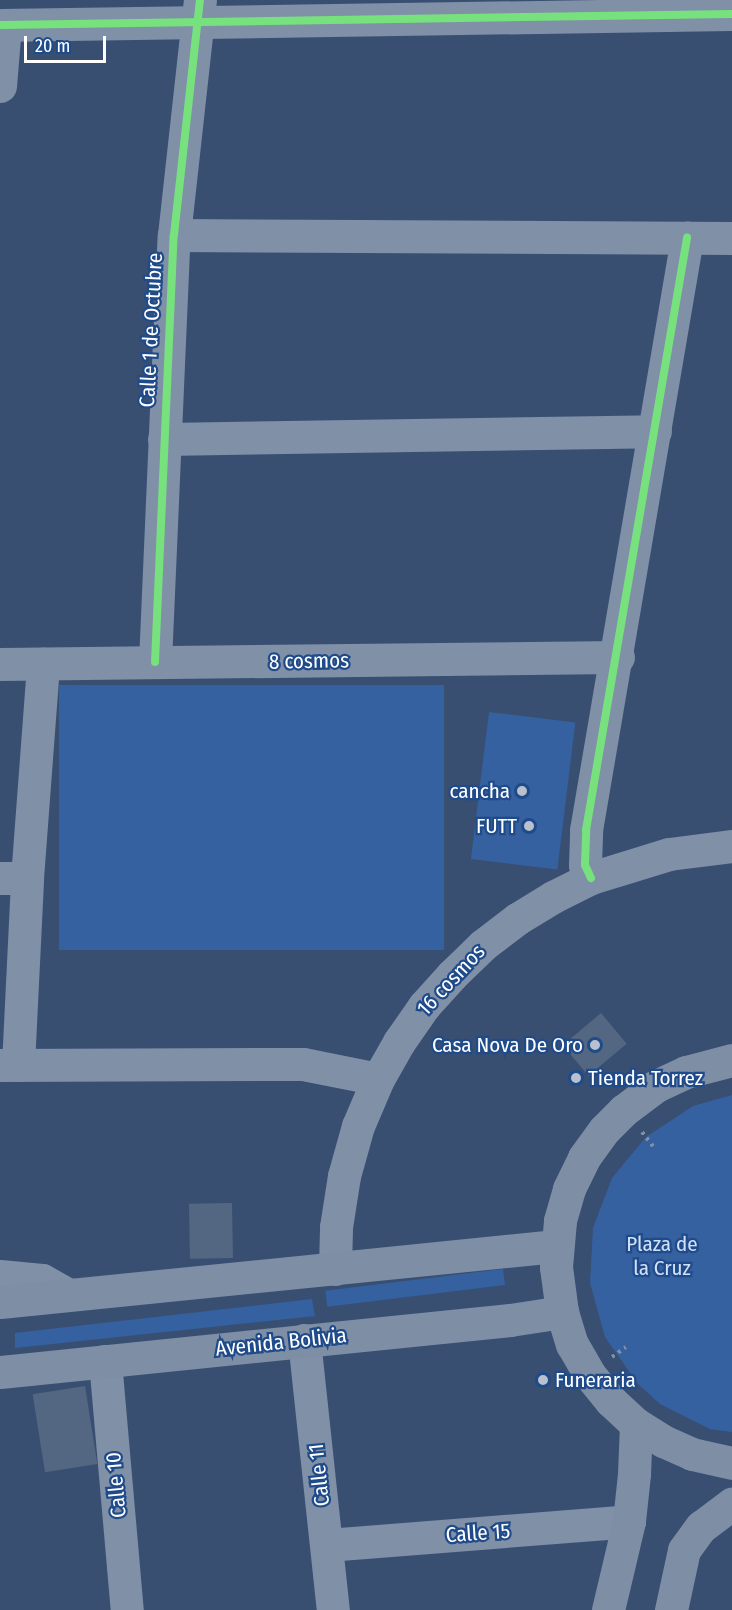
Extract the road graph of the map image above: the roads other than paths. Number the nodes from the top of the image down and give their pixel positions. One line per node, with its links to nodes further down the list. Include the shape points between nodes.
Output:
1 (552, 8): 2 (street); 3 (street)
2 (386, 10): 4 (street)
3 (724, 10)
4 (199, 11): 5 (street); 7 (street, Calle 1 de Octubre)
5 (2, 25): 6 (street)
6 (0, 86)
7 (174, 236): 8 (street); 11 (street, Calle 1 de Octubre)
8 (687, 238): 9 (street); 10 (street)
9 (732, 238)
10 (656, 431): 11 (street); 12 (street)
11 (164, 439): 13 (street, Calle 1 de Octubre)
12 (618, 657): 13 (street, 8 cosmos); 18 (street, via 586,830 585,865)
13 (155, 663): 15 (street, 8 cosmos)
14 (0, 664): 15 (street, 8 cosmos)
15 (44, 664): 17 (street)
16 (732, 846): 18 (street, 16 cosmos, via 669,854)
17 (14, 878): 20 (street)
18 (591, 878): 21 (street, 16 cosmos, via 544,903 483,945 424,1006)
19 (732, 1060): 22 (main road, via 686,1072 656,1086 604,1130 569,1189)
20 (9, 1065): 21 (street, via 303,1064)
21 (378, 1079): 23 (street, 16 cosmos, via 358,1126 344,1176 336,1227)
22 (556, 1246): 23 (main road); 27 (main road)
23 (335, 1269): 25 (main road)
24 (0, 1276): 25 (street, via 42,1280)
25 (67, 1294): 26 (main road)
26 (0, 1302)
27 (561, 1311): 28 (main road, Avenida Bolivia, via 510,1320); 31 (main road, via 589,1374)
28 (304, 1340): 29 (main road, Avenida Bolivia); 36 (street, Calle 11)
29 (105, 1361): 30 (main road, Avenida Bolivia); 37 (street, Calle 10)
30 (0, 1372)
31 (636, 1424): 32 (main road, via 692,1454); 34 (main road)
32 (732, 1463)
33 (732, 1504): 35 (main road)
34 (628, 1521): 36 (street, Calle 15); 39 (main road)
35 (717, 1526): 40 (main road, via 684,1550)
36 (327, 1545): 38 (street, Calle 11)
37 (128, 1610)
38 (333, 1610)
39 (608, 1610)
40 (671, 1610)

